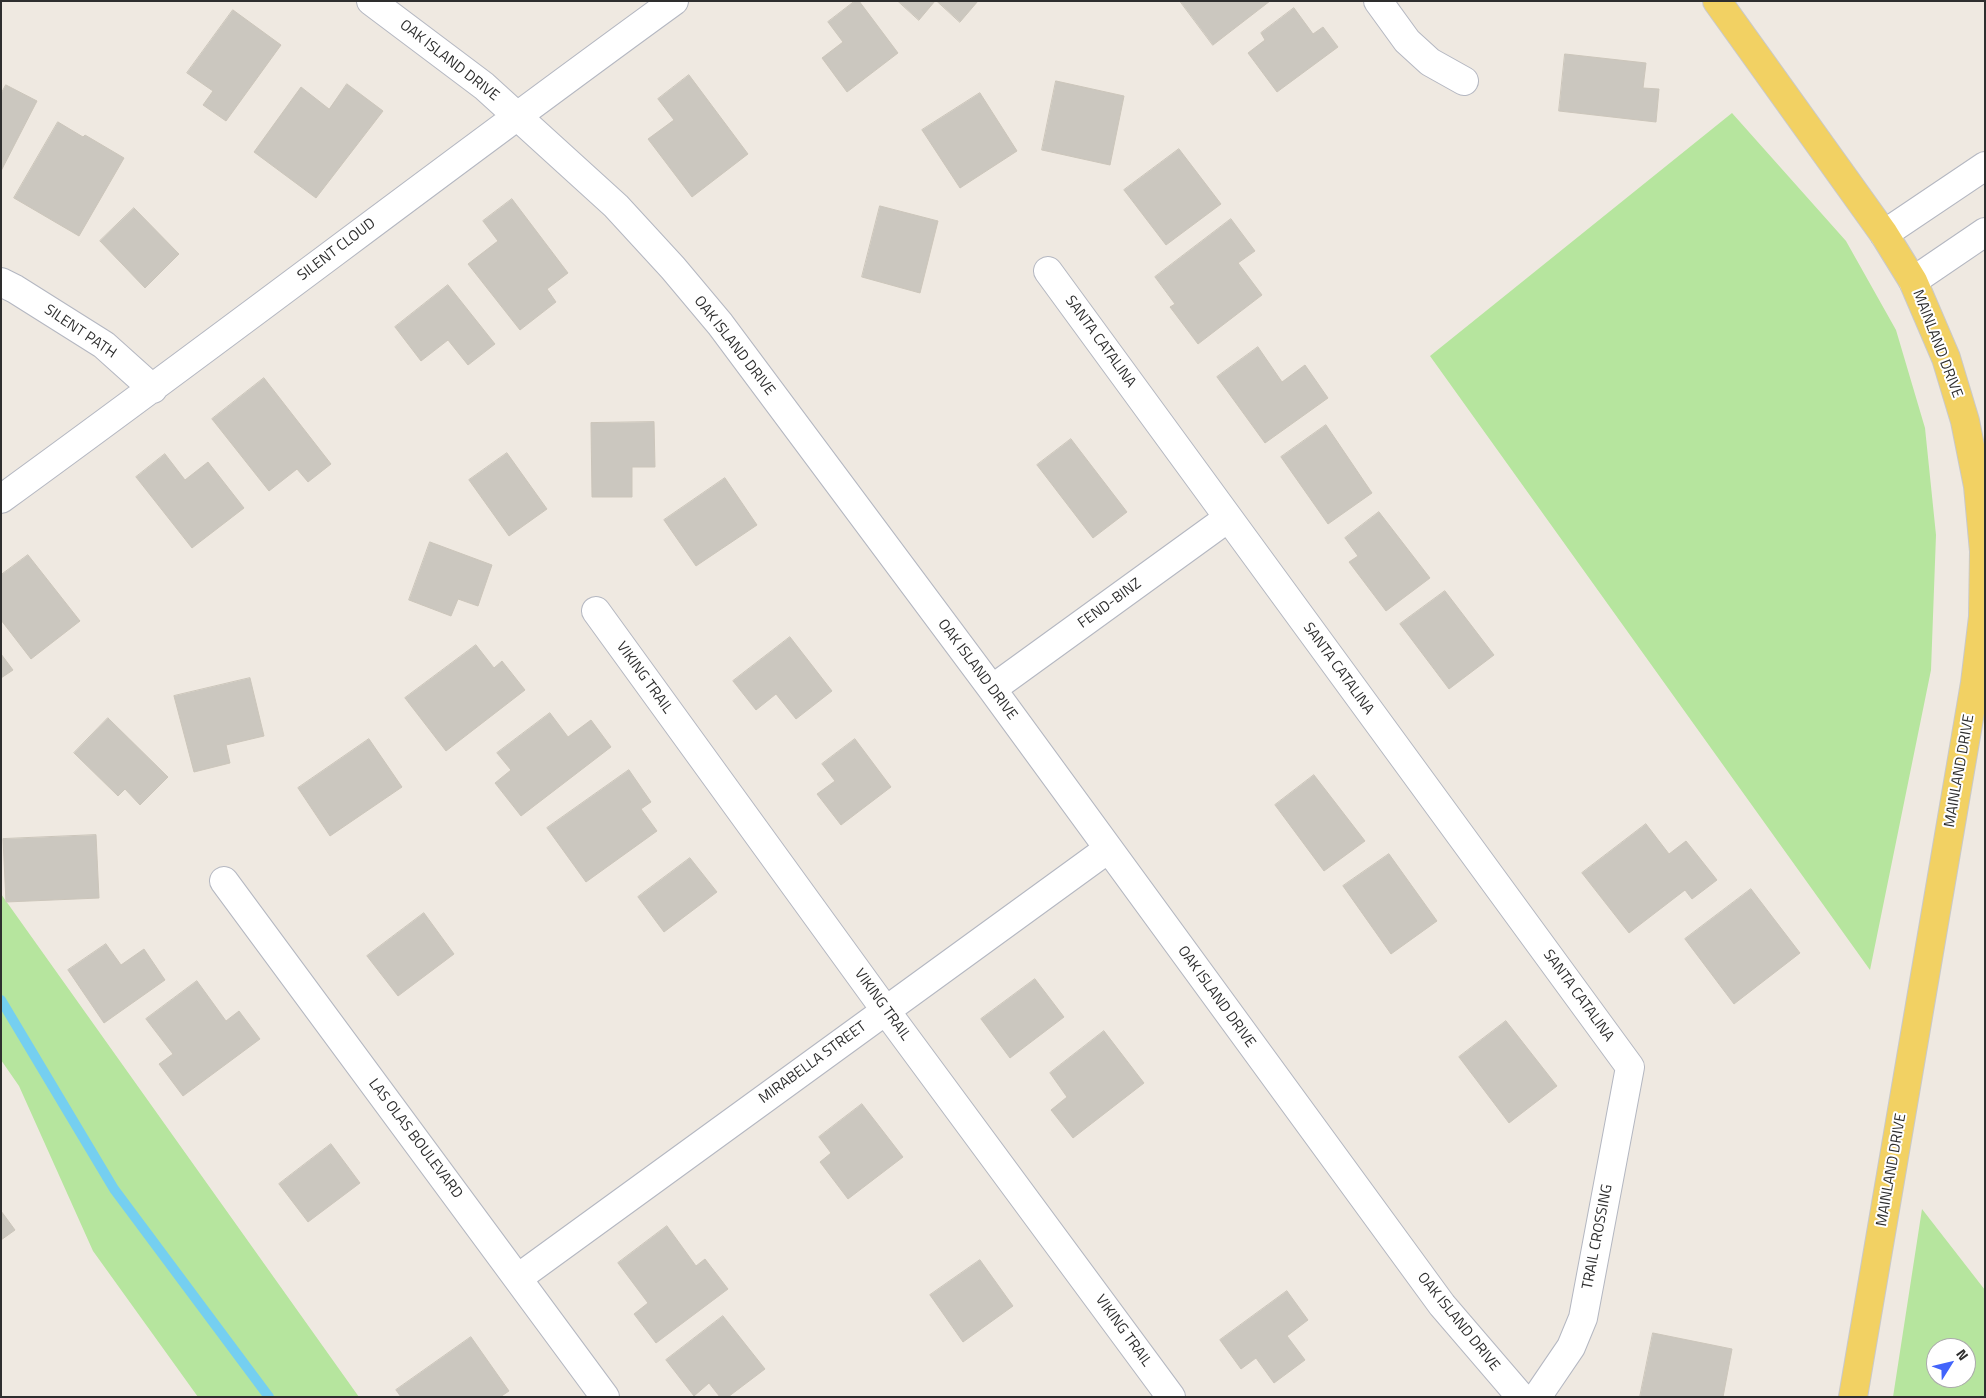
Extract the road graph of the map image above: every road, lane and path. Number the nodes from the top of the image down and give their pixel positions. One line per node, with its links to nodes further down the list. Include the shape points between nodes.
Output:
1 (371, 1): 6 (street, OAK ISLAND DRIVE, via 484,86)
2 (674, 1): 6 (street, SILENT CLOUD)
3 (1378, 1): 5 (street, via 1407,41 1430,62)
4 (1717, 1): 9 (main road, MAINLAND DRIVE)
5 (1464, 81)
6 (516, 115): 13 (street, SILENT CLOUD); 17 (street, OAK ISLAND DRIVE, via 616,206 720,324)
7 (1985, 166): 9 (street)
8 (1985, 232): 11 (street)
9 (1884, 234): 11 (main road, MAINLAND DRIVE)
10 (1048, 271): 15 (street, SANTA CATALINA)
11 (1913, 281): 27 (main road, MAINLAND DRIVE, via 1946,358 1965,421 1980,505 1984,552 1983,618 1976,683)
12 (1, 282): 13 (street, SILENT PATH, via 104,345)
13 (153, 389): 14 (street, SILENT CLOUD)
14 (1, 499)
15 (1228, 518): 17 (street, FEND-BINZ); 21 (street, SANTA CATALINA)
16 (596, 612): 20 (street, VIKING TRAIL)
17 (992, 689): 18 (street, OAK ISLAND DRIVE)
18 (1108, 849): 20 (street, MIRABELLA STREET); 25 (street, OAK ISLAND DRIVE, via 1442,1305)
19 (224, 881): 22 (street, LAS OLAS BOULEVARD)
20 (886, 1010): 22 (street, MIRABELLA STREET); 24 (street, VIKING TRAIL)
21 (1630, 1067): 26 (street, TRAIL CROSSING, via 1583,1318 1571,1347)
22 (518, 1278): 23 (street, LAS OLAS BOULEVARD)
23 (605, 1397)
24 (1171, 1397)
25 (1520, 1397)
26 (1537, 1397)
27 (1853, 1397)

